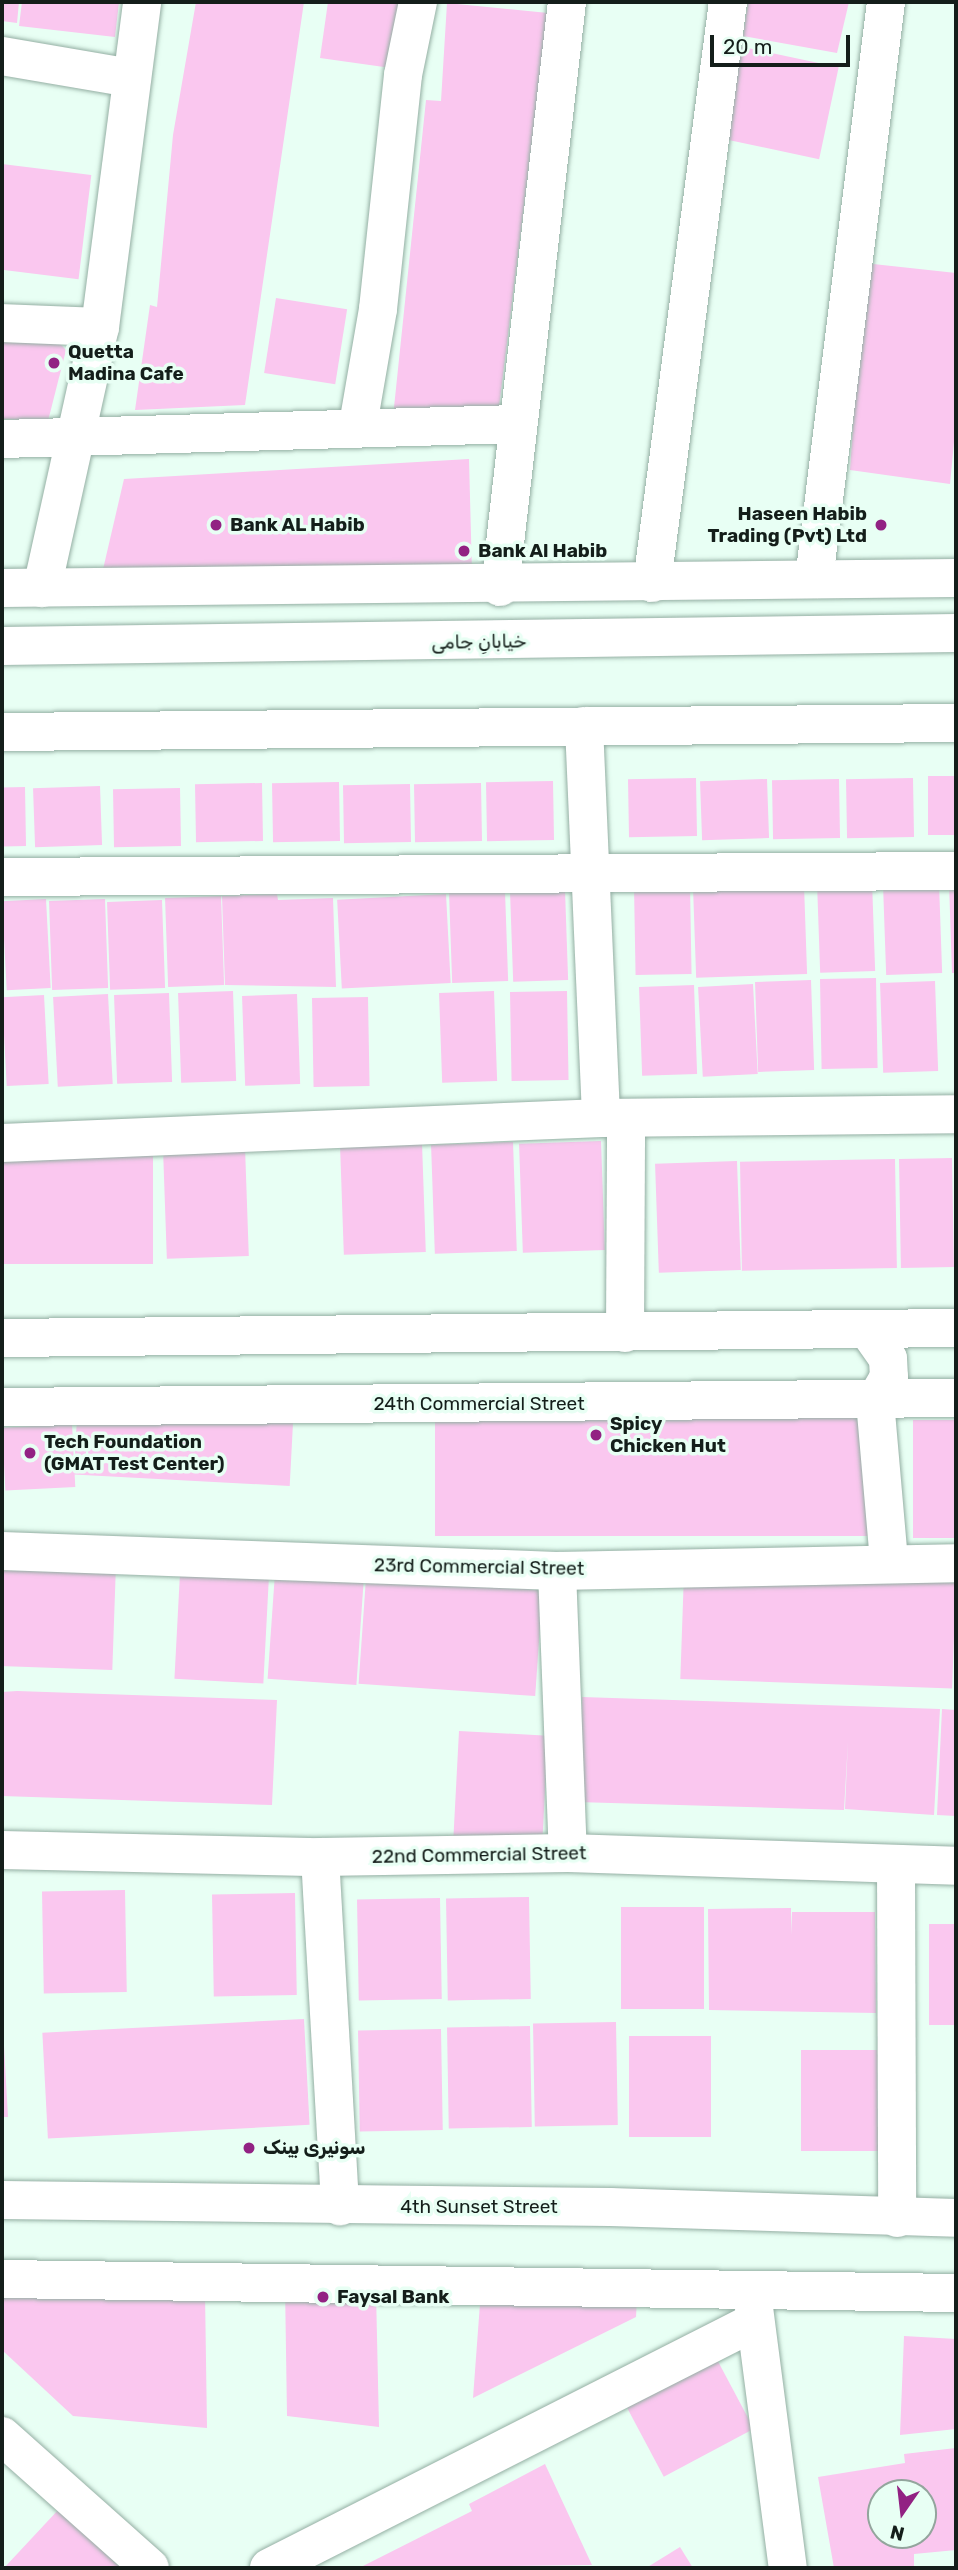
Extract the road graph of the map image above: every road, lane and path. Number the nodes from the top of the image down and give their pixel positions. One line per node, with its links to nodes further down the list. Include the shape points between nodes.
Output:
1 (142, 2): 7 (street)
2 (418, 2): 11 (street, via 403,75 378,309)
3 (567, 2): 10 (street)
4 (728, 2): 16 (street)
5 (886, 2): 15 (street)
6 (2, 56): 7 (street)
7 (131, 78): 9 (street)
8 (2, 323): 9 (street)
9 (100, 327): 12 (street)
10 (515, 424): 11 (street); 17 (street)
11 (358, 425): 12 (street)
12 (72, 438): 13 (street); 19 (street)
13 (2, 439)
14 (956, 578): 15 (street)
15 (814, 579): 16 (street)
16 (652, 583): 17 (street)
17 (500, 587): 19 (street)
18 (2, 588): 19 (street)
19 (42, 588)
20 (956, 634): 21 (street, خیابانِ جامی)
21 (2, 646)
22 (956, 723): 23 (street)
23 (584, 726): 24 (street); 26 (street)
24 (2, 732)
25 (956, 872): 26 (street)
26 (588, 873): 27 (street); 29 (street)
27 (2, 877)
28 (956, 1114): 29 (street)
29 (613, 1118): 30 (street); 33 (street)
30 (2, 1143)
31 (956, 1328): 32 (street)
32 (868, 1330): 33 (street); 36 (street, via 888,1359 889,1377)
33 (625, 1333): 34 (street)
34 (2, 1338)
35 (956, 1398): 36 (street, 24th Commercial Street)
36 (875, 1401): 37 (street, 24th Commercial Street); 39 (street)
37 (2, 1407)
38 (2, 1551): 41 (street, 23rd Commercial Street)
39 (889, 1560): 40 (street, 23rd Commercial Street); 41 (street, 23rd Commercial Street)
40 (956, 1563)
41 (557, 1571): 43 (street)
42 (2, 1850): 44 (street, 22nd Commercial Street)
43 (568, 1853): 44 (street, 22nd Commercial Street); 45 (street, 22nd Commercial Street)
44 (320, 1857): 48 (street)
45 (896, 1865): 46 (street, 22nd Commercial Street); 49 (street)
46 (956, 1866)
47 (2, 2200): 48 (street, 4th Sunset Street)
48 (340, 2206): 49 (street, 4th Sunset Street, via 610,2207)
49 (897, 2218): 50 (street, 4th Sunset Street)
50 (956, 2218)
51 (2, 2279): 53 (street)
52 (956, 2293): 53 (street)
53 (753, 2307): 56 (street); 57 (street)
54 (2, 2436): 55 (street)
55 (150, 2568)
56 (269, 2568)
57 (788, 2568)

